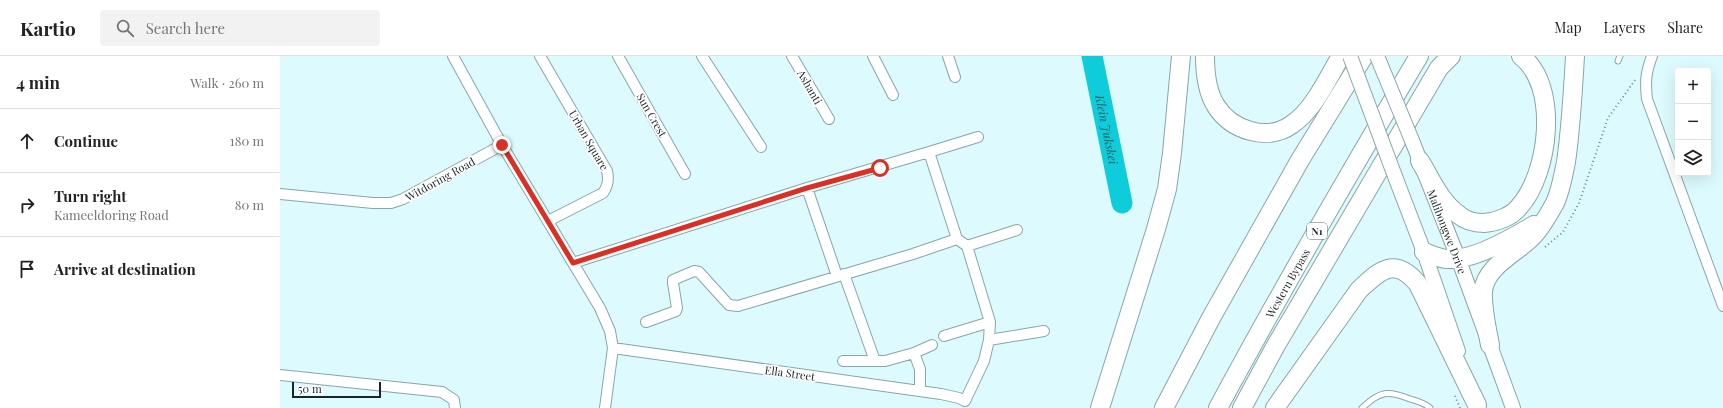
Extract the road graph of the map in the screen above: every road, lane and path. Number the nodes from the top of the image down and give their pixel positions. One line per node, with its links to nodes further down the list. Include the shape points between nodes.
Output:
1 (453, 56): 23 (street)
2 (540, 56): 31 (street, Urban Square, via 609,177 604,193)
3 (618, 56): 27 (street, Sun Crest)
4 (702, 56): 24 (street)
5 (792, 56): 21 (street, Ashanti)
6 (873, 56): 20 (street)
7 (948, 56): 19 (street)
8 (1181, 56): 57 (highway, via 1167,189)
9 (1205, 56): 10 (highway, via 1207,84 1216,106 1241,128 1257,133 1277,132 1303,116)
10 (1341, 56)
11 (1350, 56): 35 (main road, bridge)
12 (1364, 56): 58 (highway, via 1300,160 1211,318)
13 (1377, 56): 26 (main road, Malibongwe Drive, bridge)
14 (1419, 56): 59 (highway, Western Bypass / N1, via 1255,338)
15 (1451, 56): 60 (highway, via 1439,68 1275,347)
16 (1521, 56): 26 (highway, via 1537,74 1546,112 1540,165 1519,208 1507,217 1492,222 1477,223 1465,220 1449,206)
17 (1575, 56): 30 (highway, via 1570,134 1562,180 1555,203)
18 (1652, 56): 39 (street, via 1645,81 1647,99)
19 (955, 77)
20 (893, 96)
21 (829, 119)
22 (978, 137): 25 (street)
23 (502, 145): 29 (street, Witdoring Road, via 403,199 391,203); 31 (street)
24 (761, 147)
25 (929, 152): 28 (street); 33 (street)
26 (1420, 161): 36 (main road, Malibongwe Drive)
27 (685, 174)
28 (807, 188): 37 (street); 38 (street)
29 (280, 194)
30 (1544, 219): 36 (highway, via 1508,240); 46 (highway, via 1532,237 1492,271 1485,284 1484,306)
31 (548, 221): 37 (street)
32 (1017, 230): 34 (street)
33 (957, 239): 34 (street); 38 (street)
34 (967, 246): 41 (street)
35 (1424, 252): 36 (highway, via 1449,260); 54 (main road)
36 (1458, 258): 46 (main road, Malibongwe Drive)
37 (573, 263): 47 (street, via 600,308 610,332)
38 (841, 275): 40 (street, via 732,306 699,272 694,271 673,280 676,311); 50 (street)
39 (1723, 306)
40 (646, 322)
41 (990, 322): 43 (street); 44 (street)
42 (1044, 331): 44 (street)
43 (944, 336)
44 (989, 340): 53 (street, via 984,361)
45 (932, 345): 48 (street)
46 (1490, 346): 64 (main road, Malibongwe Drive)
47 (613, 348): 52 (street, Ella Street); 56 (street)
48 (914, 353): 50 (street, via 885,361); 52 (street, via 920,369)
49 (843, 361): 50 (street)
50 (874, 361)
51 (280, 375): 55 (street, via 442,392 454,400)
52 (920, 391): 53 (street, Ella Street, via 959,398)
53 (966, 405)
54 (1477, 406): 61 (highway, via 1418,284 1409,273 1384,269 1359,290)
55 (455, 408)
56 (605, 408)
57 (1100, 408)
58 (1164, 408)
59 (1218, 408)
60 (1242, 408)
61 (1275, 408)
62 (1362, 408): 63 (lane, via 1374,397 1389,393)
63 (1430, 408)
64 (1513, 408)

